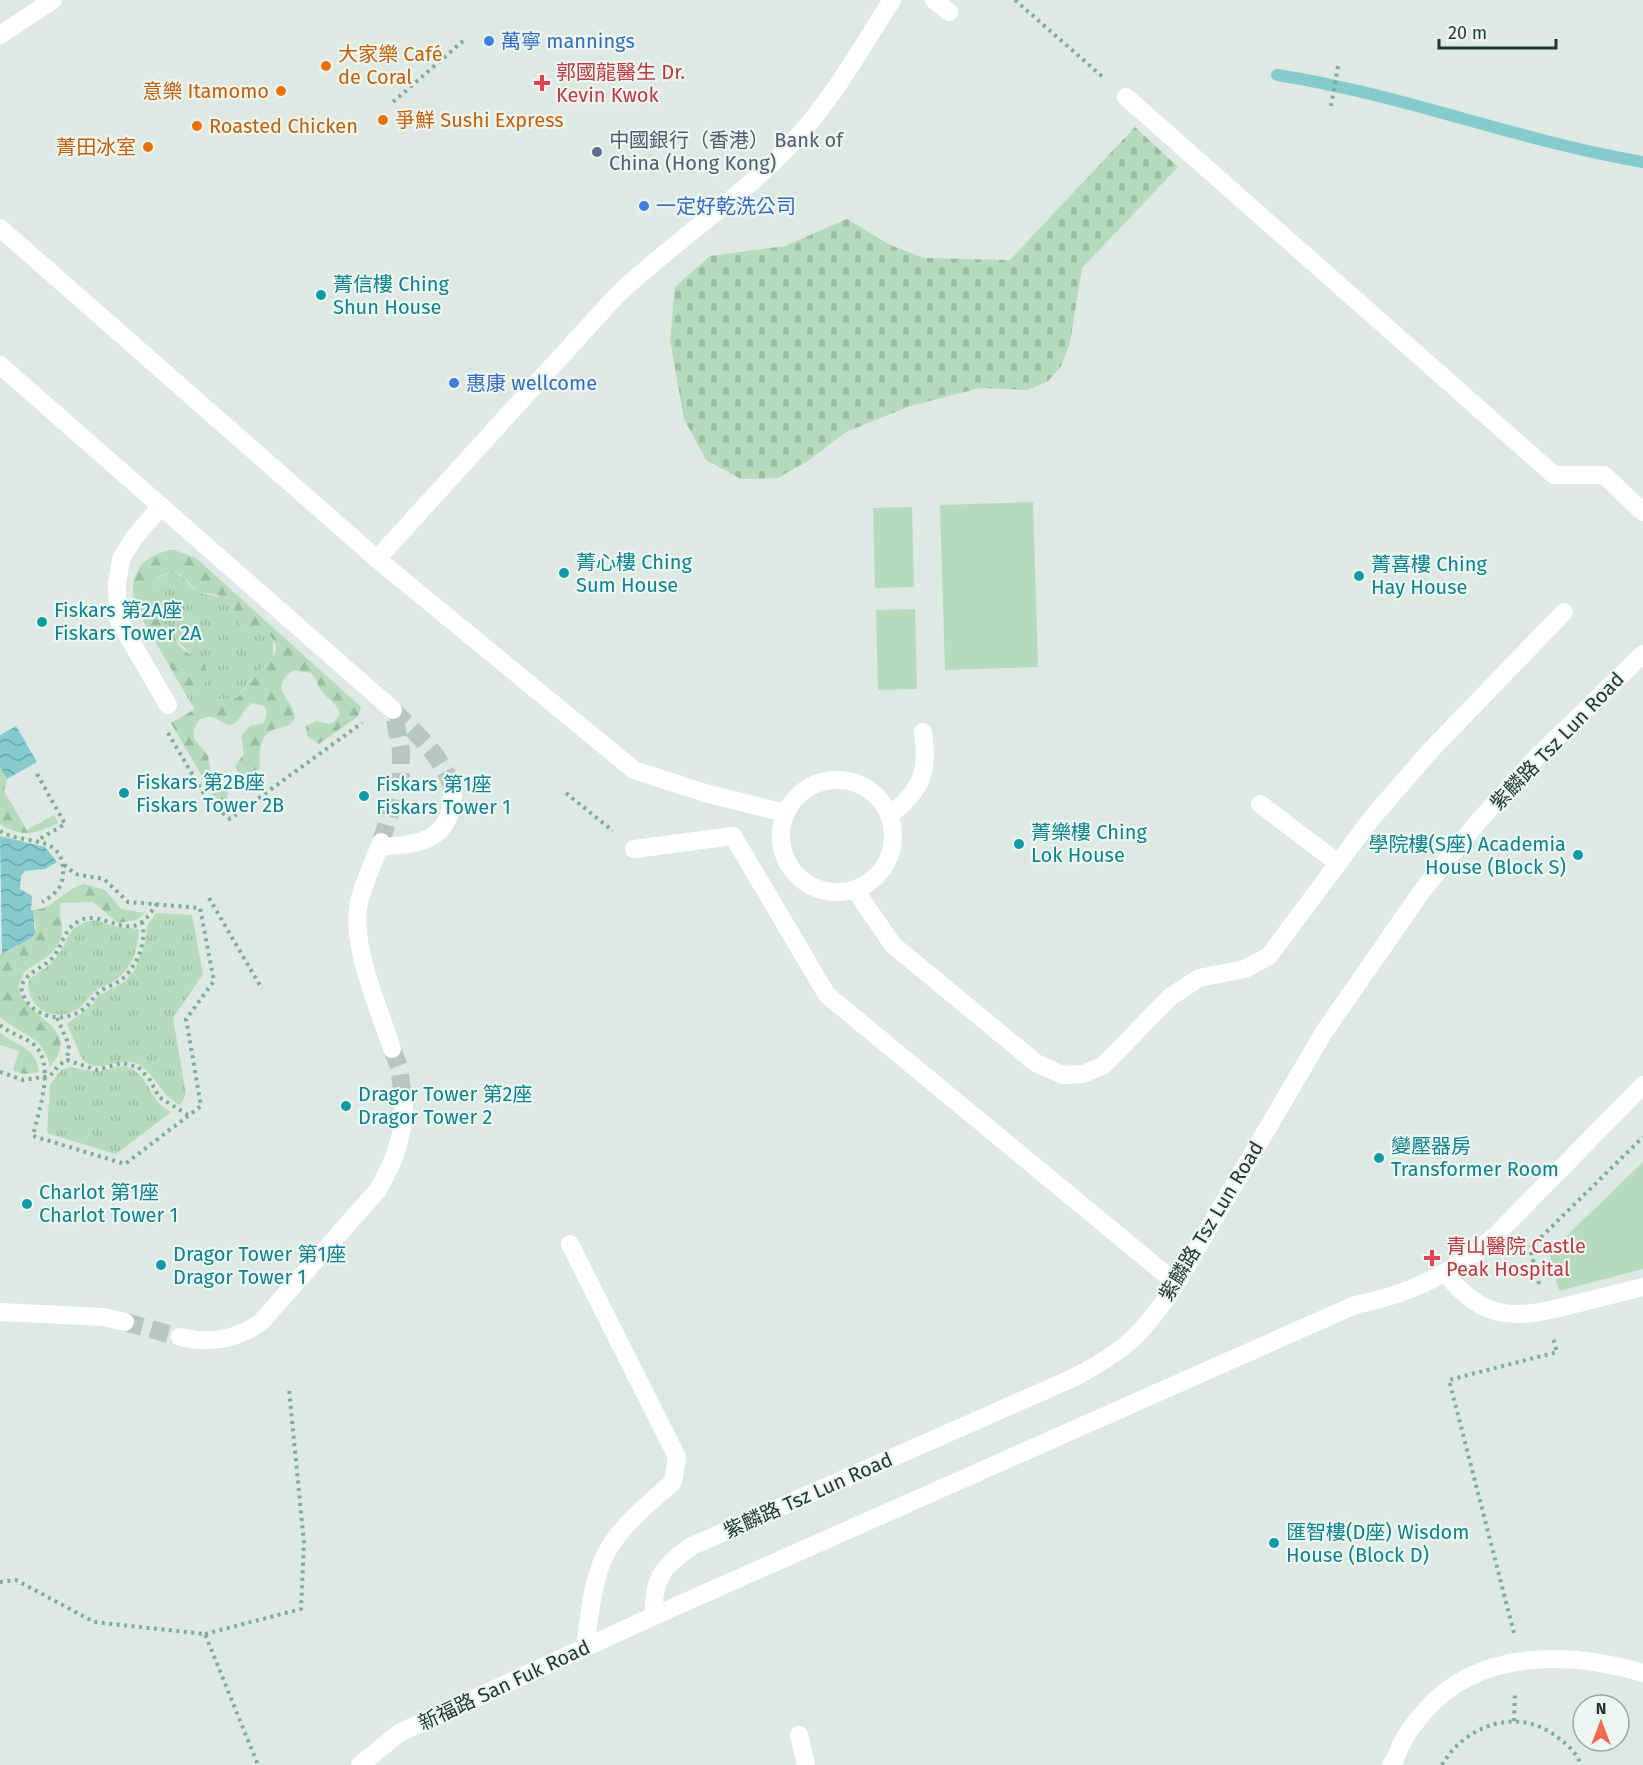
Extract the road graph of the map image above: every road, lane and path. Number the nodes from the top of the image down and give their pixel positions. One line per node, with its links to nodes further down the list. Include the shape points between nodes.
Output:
1 (53, 0): 6 (street)
2 (892, 0): 16 (street, via 794,142 617,295)
3 (934, 0): 5 (street)
4 (1015, 0): 9 (path)
5 (949, 12)
6 (0, 34)
7 (463, 41): 10 (path, bridge)
8 (1338, 66): 11 (path)
9 (1126, 97): 15 (street, via 1554,475 1604,475)
10 (393, 102)
11 (1331, 106)
12 (0, 228): 16 (street)
13 (0, 365): 14 (street)
14 (161, 506): 19 (street, via 121,559 118,619); 20 (street)
15 (1643, 512)
16 (377, 559): 26 (street, via 634,770)
17 (1564, 612): 32 (street, via 1430,751)
18 (1643, 654): 51 (street, 紫麟路 Tsz Lun Road, via 1534,760 1422,891 1324,1032)
19 (168, 705): 20 (path, via 162,723 208,801 230,819)
20 (390, 707)
21 (923, 732): 27 (street, via 926,756 922,779 910,800)
22 (37, 774): 29 (path, via 65,824)
23 (453, 790): 41 (street, via 448,819 440,831 415,844 381,844 364,884 357,924 360,945)
24 (566, 793): 30 (path)
25 (1260, 804): 32 (street)
26 (785, 813): 27 (street, via 796,797 811,786 829,780 848,780 880,798); 33 (street, via 780,830 789,866 818,889 836,893)
27 (890, 815): 33 (street, via 894,832 892,851 871,882)
28 (0, 831): 29 (path)
29 (37, 840): 31 (path, via 56,851)
30 (634, 849): 51 (street, via 733,836 827,995)
31 (62, 863): 35 (path, via 60,887); 36 (path, via 75,874 104,879 128,902)
32 (1338, 863): 33 (street, via 1269,956 1245,969 1199,978 1170,997 1104,1065 1083,1074 1064,1075 1036,1063 893,945)
33 (855, 890)
34 (209, 898): 38 (path)
35 (42, 902)
36 (157, 904): 37 (path); 47 (path, via 200,908 214,981 186,1019 201,1106)
37 (142, 922): 39 (path, via 142,944 132,969 96,994 81,1011); 39 (path, via 126,926 95,917 82,919 71,926 50,961 32,970 22,990 27,1001 34,1009)
38 (262, 989)
39 (57, 1018): 42 (path, via 69,1045)
40 (0, 1025): 44 (path, via 33,1044 43,1059)
41 (392, 1049)
42 (67, 1060): 44 (path); 47 (path, via 97,1070 122,1063 138,1067 159,1097)
43 (0, 1072): 44 (path, via 23,1080)
44 (45, 1076): 47 (path, via 33,1136 125,1164)
45 (1643, 1085): 50 (street, 新福路 San Fuk Road, via 1496,1235)
46 (404, 1106): 56 (street, via 398,1150 377,1191 261,1322 247,1332 214,1341)
47 (188, 1115)
48 (1643, 1137): 53 (path, via 1530,1248)
49 (570, 1244): 61 (street, via 677,1457 673,1482 630,1519 602,1555 592,1589)
50 (1446, 1274): 53 (street, via 1462,1294 1482,1307 1506,1315); 59 (street, 新福路 San Fuk Road, via 1417,1289 1355,1305)
51 (1176, 1283): 59 (street, 紫麟路 Tsz Lun Road, via 1147,1326 1114,1357 692,1546 670,1563 657,1581)
52 (1643, 1287): 53 (street)
53 (1546, 1311): 62 (path, via 1557,1352 1449,1380 1514,1635)
54 (0, 1312): 55 (street, via 104,1317)
55 (125, 1322)
56 (180, 1337)
57 (289, 1389): 60 (path, via 304,1543 301,1609)
58 (0, 1582): 60 (path, via 16,1580 94,1622)
59 (654, 1616): 61 (street, 新福路 San Fuk Road)
60 (205, 1634): 66 (path)
61 (585, 1648): 67 (street, 新福路 San Fuk Road, via 399,1733)
62 (1515, 1662): 63 (street, via 1585,1660); 64 (path); 69 (street, via 1474,1674 1445,1692 1411,1729)
63 (1643, 1673)
64 (1514, 1721): 70 (path, via 1490,1724 1468,1734 1450,1750); 71 (path, via 1534,1724 1552,1733 1568,1745)
65 (798, 1735): 68 (street)
66 (258, 1765)
67 (360, 1765)
68 (806, 1765)
69 (1391, 1765)
70 (1442, 1765)
71 (1581, 1765)

